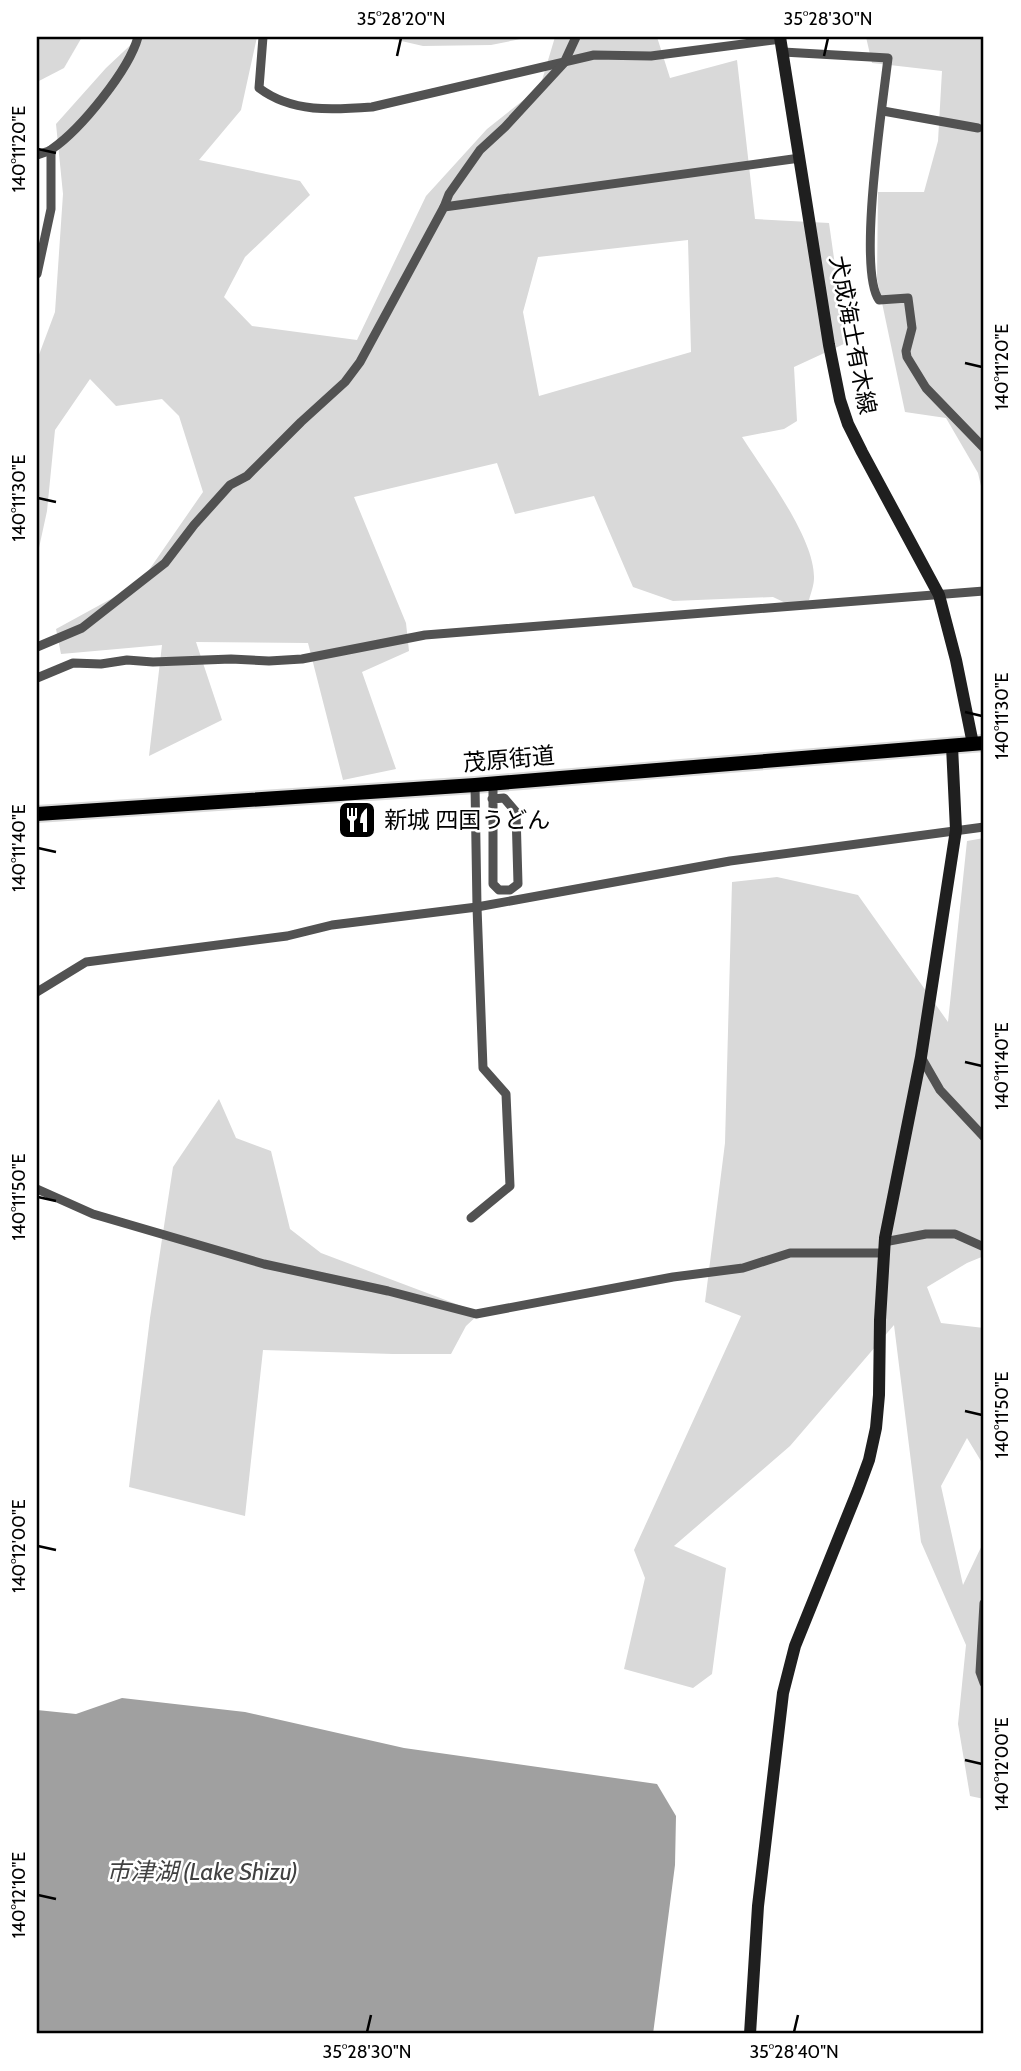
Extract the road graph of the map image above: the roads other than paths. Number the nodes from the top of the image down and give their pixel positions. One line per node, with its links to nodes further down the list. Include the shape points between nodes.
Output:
1 (138, 37): 9 (street, via 127,64 86,117)
2 (263, 37): 6 (street, via 259,88 288,103 320,110 372,107)
3 (576, 37): 6 (street)
4 (780, 38): 5 (street, 犬成海士有木線); 6 (street, via 651,56 594,55)
5 (782, 52): 7 (street, via 888,58); 11 (street, 犬成海士有木線)
6 (564, 63): 12 (street, via 480,150)
7 (883, 111): 8 (street); 14 (street, via 869,251 874,293 879,300 908,298 912,328 907,357 926,388)
8 (978, 128)
9 (51, 150): 10 (street); 13 (street, via 51,209)
10 (37, 155)
11 (800, 158): 12 (street); 16 (street, 犬成海士有木線, via 840,400 862,452)
12 (444, 207): 17 (street, via 345,382 247,476 230,485 165,563 82,628)
13 (37, 274)
14 (984, 449)
15 (984, 591): 16 (street)
16 (939, 595): 18 (street, via 425,635 269,662 73,663); 19 (street, 犬成海士有木線)
17 (37, 647)
18 (37, 678)
19 (979, 743): 20 (main road, 茂原街道)
20 (952, 746): 21 (main road, 茂原街道); 26 (street)
21 (493, 783): 22 (main road, 茂原街道); 23 (street)
22 (475, 785): 24 (main road, 茂原街道); 27 (street)
23 (492, 799): 23 (street, via 493,884 499,890 510,890 518,884 516,812 504,798)
24 (37, 814)
25 (984, 827): 26 (street)
26 (956, 830): 27 (street, via 730,861); 29 (street)
27 (477, 907): 28 (street, via 86,962); 32 (street, via 483,1068 506,1094 510,1186)
28 (37, 992)
29 (920, 1057): 30 (street, via 940,1090); 33 (street)
30 (984, 1137)
31 (37, 1189): 33 (street, via 93,1214 264,1264 476,1314 743,1268 790,1253)
32 (471, 1218)
33 (884, 1247): 34 (street, via 926,1234 955,1234); 37 (street, via 879,1395 871,1449 796,1646 783,1693 758,1906)
34 (984, 1247)
35 (984, 1603): 36 (street, via 980,1672)
36 (984, 1683)
37 (750, 2034)

